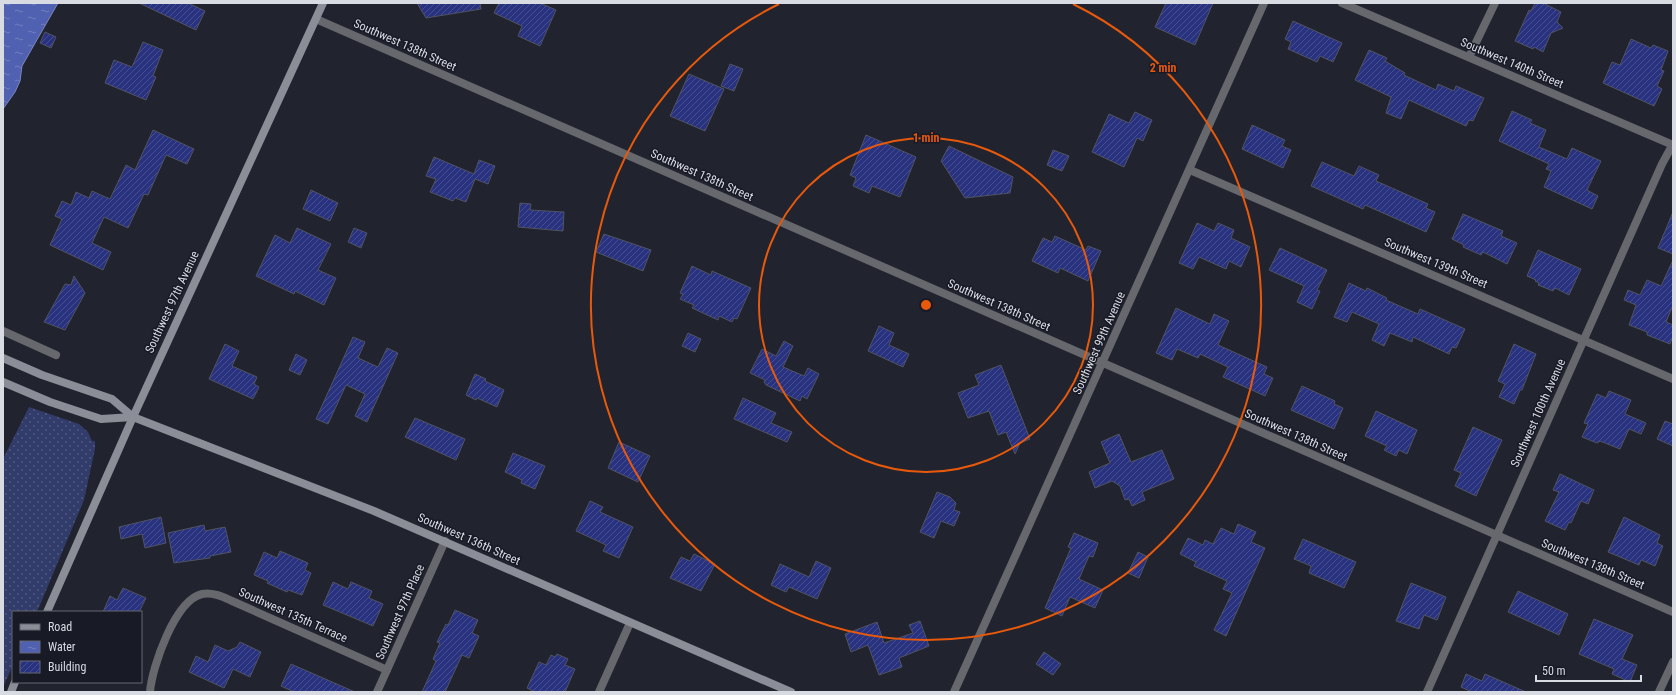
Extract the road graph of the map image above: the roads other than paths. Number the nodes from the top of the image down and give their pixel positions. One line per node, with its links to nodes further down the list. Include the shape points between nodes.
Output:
1 (323, 3): 5 (street, Southwest 97th Avenue)
2 (1264, 3): 8 (street, Southwest 99th Avenue)
3 (1342, 3): 6 (street, Southwest 140th Street)
4 (1495, 3): 6 (street)
5 (316, 19): 13 (street, Southwest 138th Street); 16 (street, Southwest 97th Avenue)
6 (1469, 57): 7 (street, Southwest 140th Street)
7 (1673, 145): 10 (street, Southwest 100th Avenue, via 1662,164)
8 (1190, 170): 10 (street, Southwest 139th Street); 13 (street, Southwest 99th Avenue)
9 (3, 331): 11 (street)
10 (1584, 340): 14 (street, Southwest 139th Street); 17 (street, Southwest 100th Avenue)
11 (56, 355)
12 (3, 358): 16 (street, Southwest 136th Street, via 42,375 112,399)
13 (1103, 364): 17 (street, Southwest 138th Street); 30 (street, Southwest 99th Avenue)
14 (1673, 379)
15 (3, 382): 16 (street, Southwest 136th Street, via 50,402 101,419)
16 (133, 417): 18 (street, Southwest 136th Street, via 325,491); 19 (street, Southwest 97th Avenue)
17 (1496, 535): 20 (street, Southwest 138th Street); 31 (street, Southwest 100th Avenue)
18 (445, 541): 21 (street, Southwest 136th Street); 23 (street, Southwest 97th Place)
19 (47, 611)
20 (1673, 612)
21 (630, 623): 28 (street); 29 (street, Southwest 136th Street)
22 (1673, 662): 32 (street)
23 (387, 670): 26 (street, Southwest 135th Terrace, via 221,596 202,594 188,602 172,625 152,676); 27 (street, Southwest 97th Place)
24 (16, 683): 25 (street)
25 (11, 692)
26 (150, 692)
27 (377, 692)
28 (599, 692)
29 (791, 692)
30 (954, 692)
31 (1427, 692)
32 (1659, 692)

